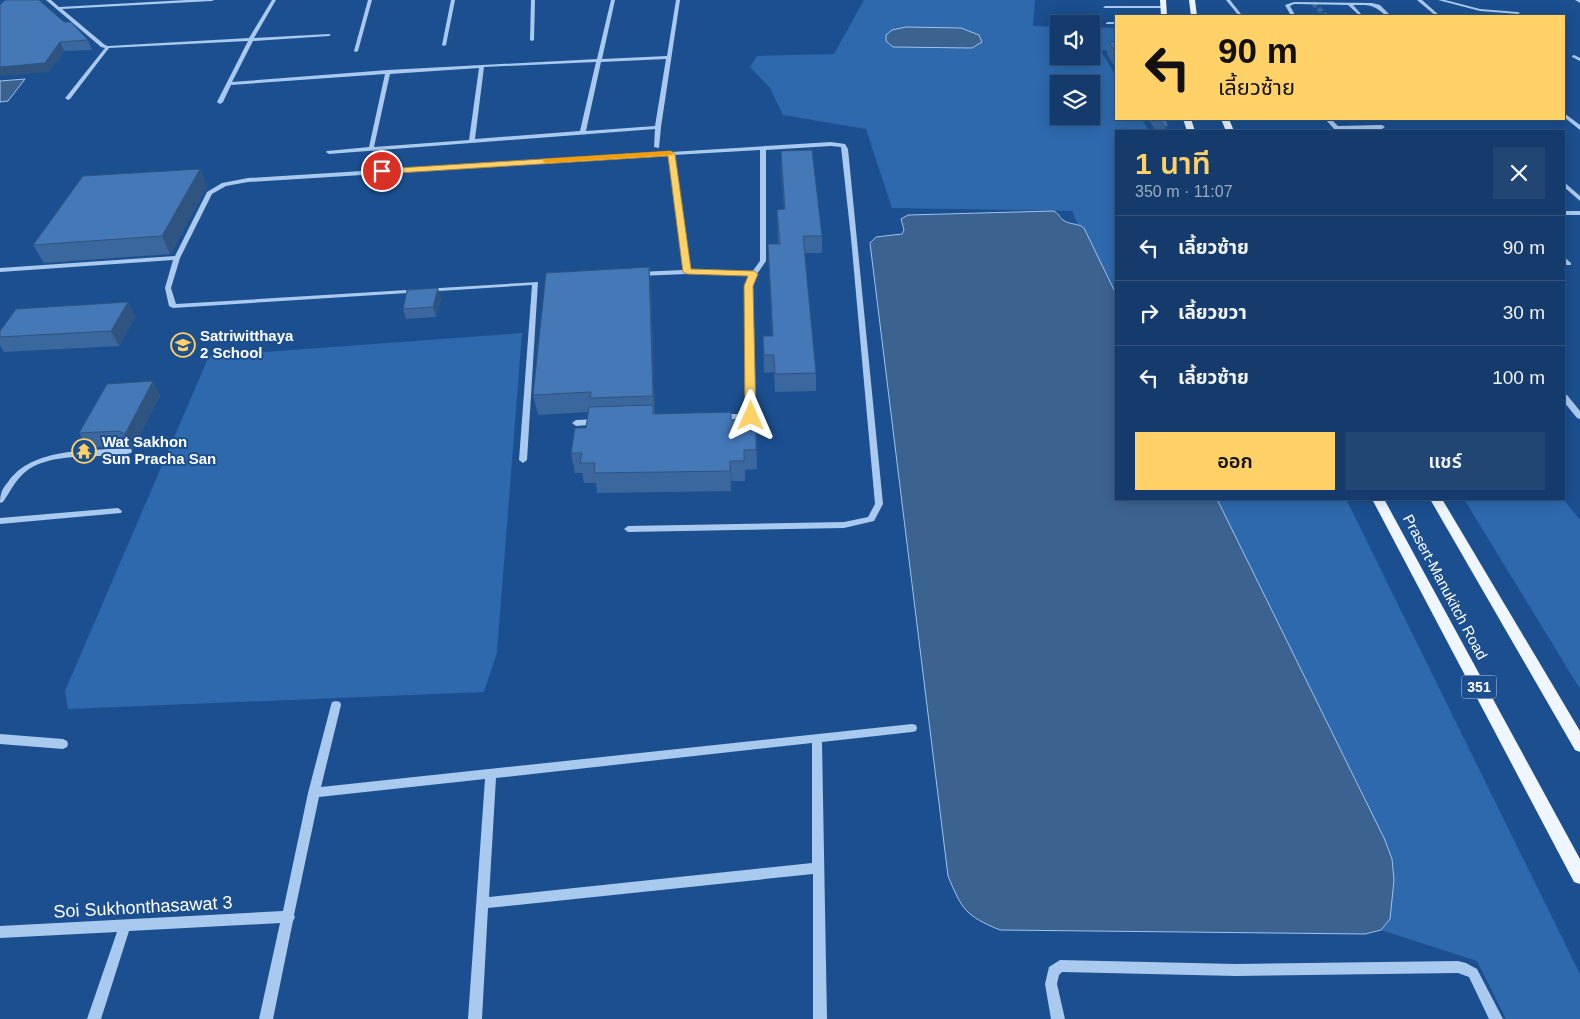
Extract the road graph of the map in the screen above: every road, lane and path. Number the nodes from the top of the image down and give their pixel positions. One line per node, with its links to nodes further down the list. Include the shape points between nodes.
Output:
1 (48, 0): 18 (street)
2 (212, 0): 18 (street)
3 (274, 0): 30 (street)
4 (370, 0): 33 (street)
5 (453, 0): 31 (street)
6 (533, 0): 29 (street)
7 (613, 0): 36 (street)
8 (678, 0): 35 (street)
9 (1192, 0): 20 (main road)
10 (1228, 0): 21 (street)
11 (1419, 0): 25 (street)
12 (1440, 0): 19 (street, via 1480,10)
13 (1577, 0): 14 (street)
14 (1580, 2)
15 (1163, 3): 17 (street)
16 (1348, 4): 22 (street, via 1289,3 1287,6 1293,13); 23 (street); 24 (street, via 1375,5)
17 (1105, 7)
18 (57, 8): 32 (street)
19 (1518, 13)
20 (1194, 15)
21 (1241, 15): 22 (street)
22 (1273, 15)
23 (1360, 15)
24 (1388, 15)
25 (1437, 15)
26 (1108, 23): 27 (street)
27 (1115, 23)
28 (329, 35): 30 (street)
29 (532, 40)
30 (250, 41): 32 (street); 40 (street)
31 (444, 45)
32 (108, 47): 41 (street)
33 (356, 51)
34 (1574, 56): 37 (street)
35 (669, 57): 36 (street); 45 (street)
36 (600, 60): 38 (street); 49 (street)
37 (1580, 60)
38 (482, 66): 39 (street); 50 (street)
39 (388, 72): 40 (street); 53 (street)
40 (229, 84): 42 (street)
41 (68, 98)
42 (220, 102)
43 (1565, 115): 47 (street)
44 (1329, 120): 48 (street)
45 (658, 127): 49 (street); 51 (street)
46 (1382, 128): 48 (street)
47 (1580, 128)
48 (1337, 130)
49 (583, 131): 50 (street)
50 (472, 141): 53 (street)
51 (657, 147)
52 (763, 148): 55 (street); 63 (street, via 762,261); 81 (street, via 835,144 843,145 845,149 879,504 870,519 844,525)
53 (371, 149): 54 (street)
54 (329, 152)
55 (671, 154): 60 (street, via 224,184 209,193); 62 (street)
56 (1565, 185): 57 (street)
57 (1580, 199)
58 (1565, 213): 59 (street)
59 (1580, 213)
60 (177, 258): 61 (street); 66 (street, via 168,288 173,306)
61 (0, 270)
62 (687, 272): 63 (street); 64 (street)
63 (754, 274): 71 (street, via 749,286 751,416)
64 (628, 275)
65 (545, 282): 66 (street)
66 (536, 283): 75 (street)
67 (1565, 398): 68 (street)
68 (1570, 404): 69 (street); 70 (street)
69 (1580, 404)
70 (1580, 416)
71 (712, 418)
72 (605, 422): 73 (street)
73 (576, 423)
74 (128, 451): 76 (street, via 46,459 29,465 21,470)
75 (523, 460)
76 (0, 500)
77 (1379, 500): 91 (main road, Prasert-Manukitch Road / 351)
78 (1437, 500): 87 (main road)
79 (118, 512): 80 (street)
80 (0, 522)
81 (628, 530)
82 (336, 705): 89 (street)
83 (912, 728): 84 (street)
84 (817, 738): 88 (street); 90 (street)
85 (0, 739): 86 (street)
86 (63, 744)
87 (1580, 745)
88 (491, 774): 89 (street); 92 (street)
89 (314, 792): 93 (street)
90 (818, 868): 92 (street); 99 (street)
91 (1580, 876)
92 (484, 903): 98 (street)
93 (289, 917): 94 (street, Soi Sukhonthasawat 3); 97 (street)
94 (125, 925): 95 (street, Soi Sukhonthasawat 3); 96 (street)
95 (0, 932)
96 (94, 1019)
97 (266, 1019)
98 (475, 1019)
99 (819, 1019)
100 (1058, 1019): 101 (street, via 1051,984 1053,971 1060,966 1236,970 1458,967 1473,973)
101 (1496, 1019)

